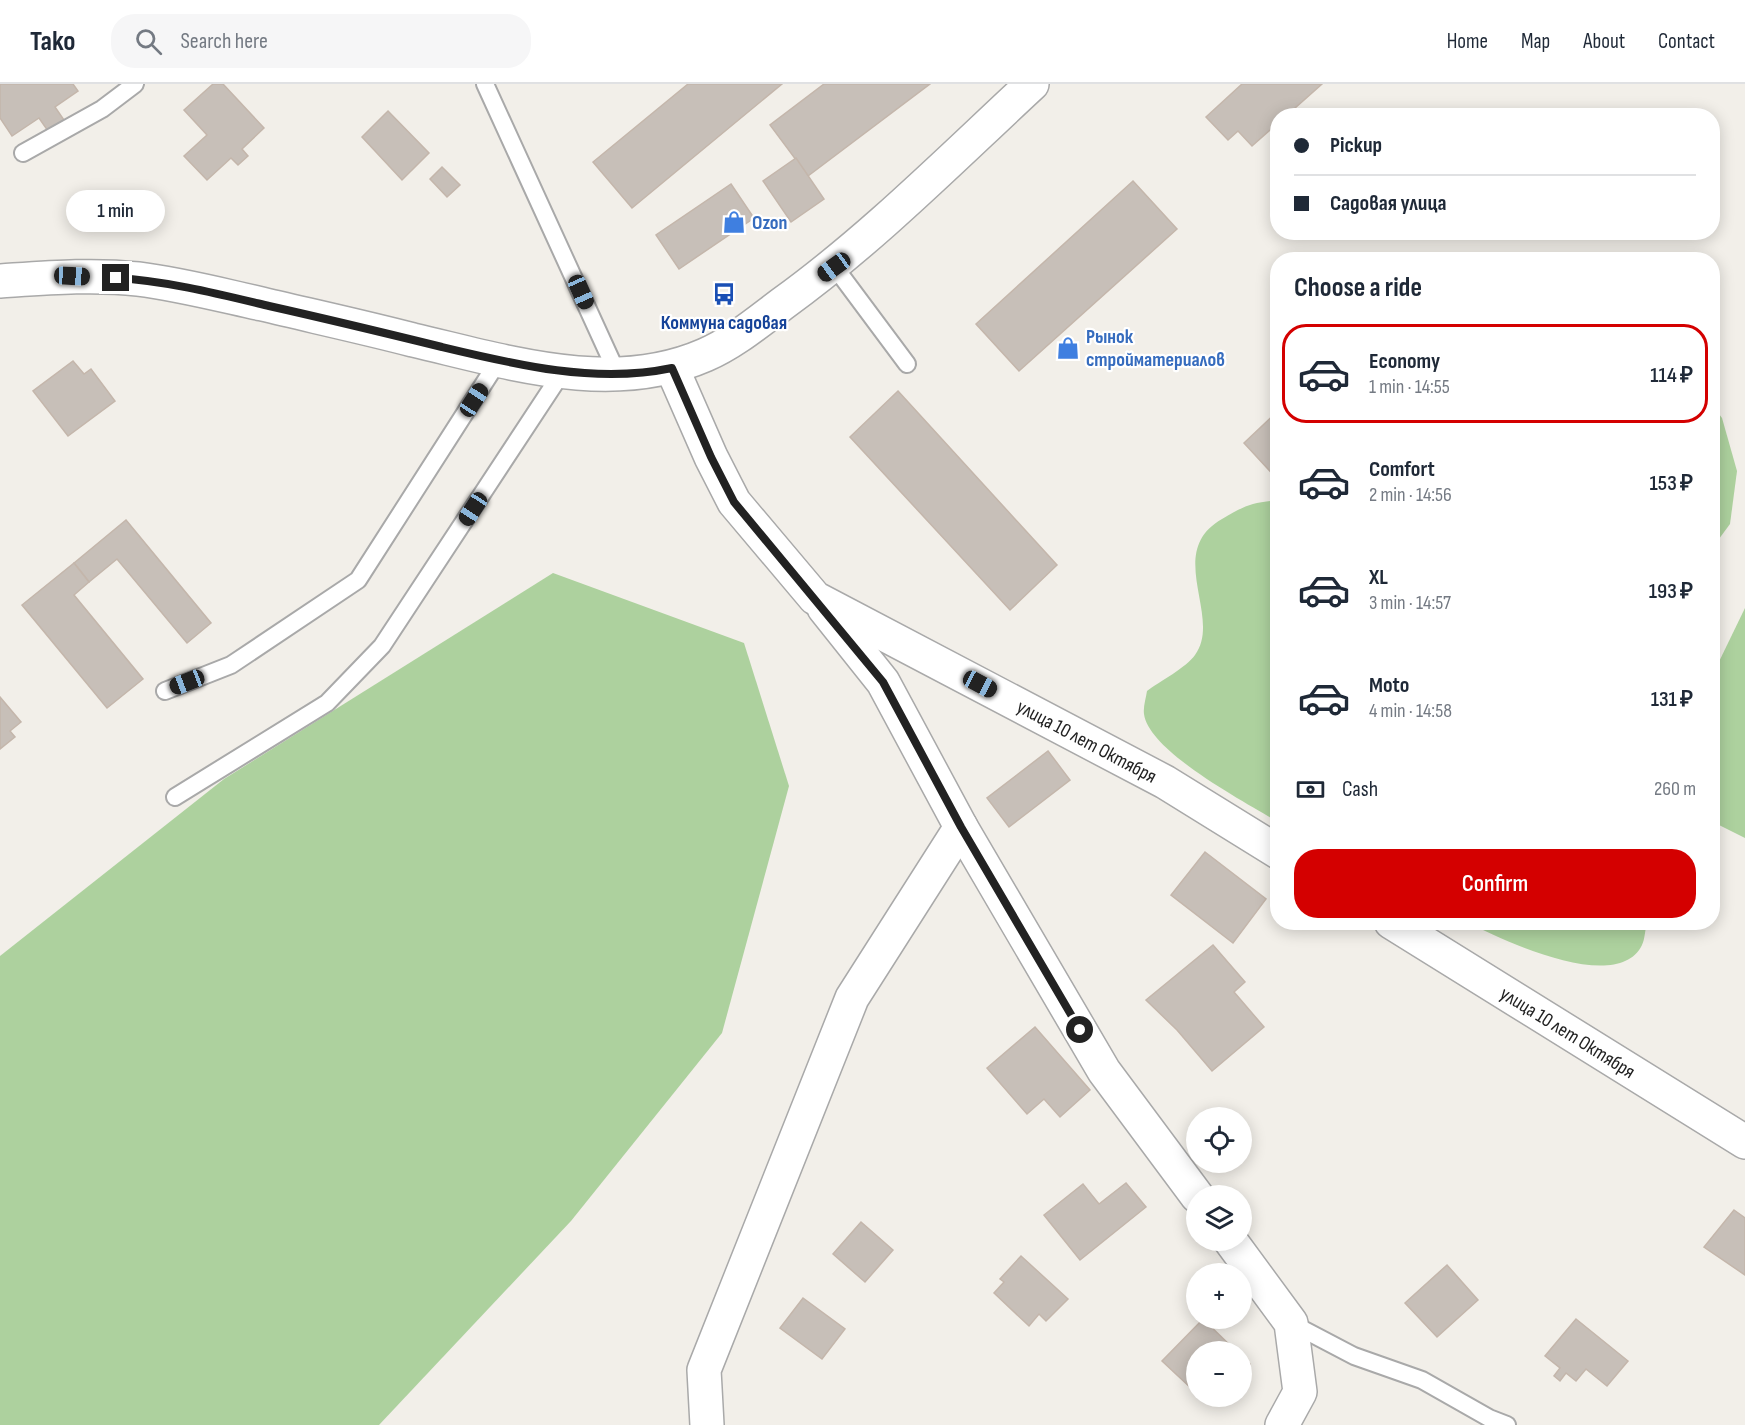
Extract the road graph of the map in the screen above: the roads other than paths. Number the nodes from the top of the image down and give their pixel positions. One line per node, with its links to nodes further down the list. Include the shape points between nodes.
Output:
1 (135, 84): 4 (lane, via 102,109)
2 (1032, 84): 5 (street)
3 (487, 85): 11 (lane)
4 (23, 153)
5 (834, 267): 8 (lane); 9 (street, via 709,353)
6 (0, 281): 7 (street, via 72,276 138,279)
7 (499, 360): 10 (street); 13 (lane, via 358,580 231,665)
8 (908, 364)
9 (672, 368): 11 (street); 12 (street, улица 10 лет Октября, via 734,502)
10 (563, 371): 11 (street); 14 (lane, via 382,646 327,703)
11 (618, 375)
12 (815, 598): 15 (street, via 883,682); 16 (street, улица 10 лет Октября, via 1165,782)
13 (165, 691)
14 (175, 797)
15 (961, 827): 19 (street, via 1104,1071); 22 (street, via 852,998 704,1370)
16 (1270, 847)
17 (1404, 930): 18 (street, улица 10 лет Октября)
18 (1745, 1142)
19 (1189, 1185)
20 (1238, 1251): 21 (street)
21 (1291, 1323): 23 (street, via 1300,1392); 24 (lane, via 1354,1356 1422,1380)
22 (706, 1425)
23 (1282, 1425)
24 (1507, 1425)

